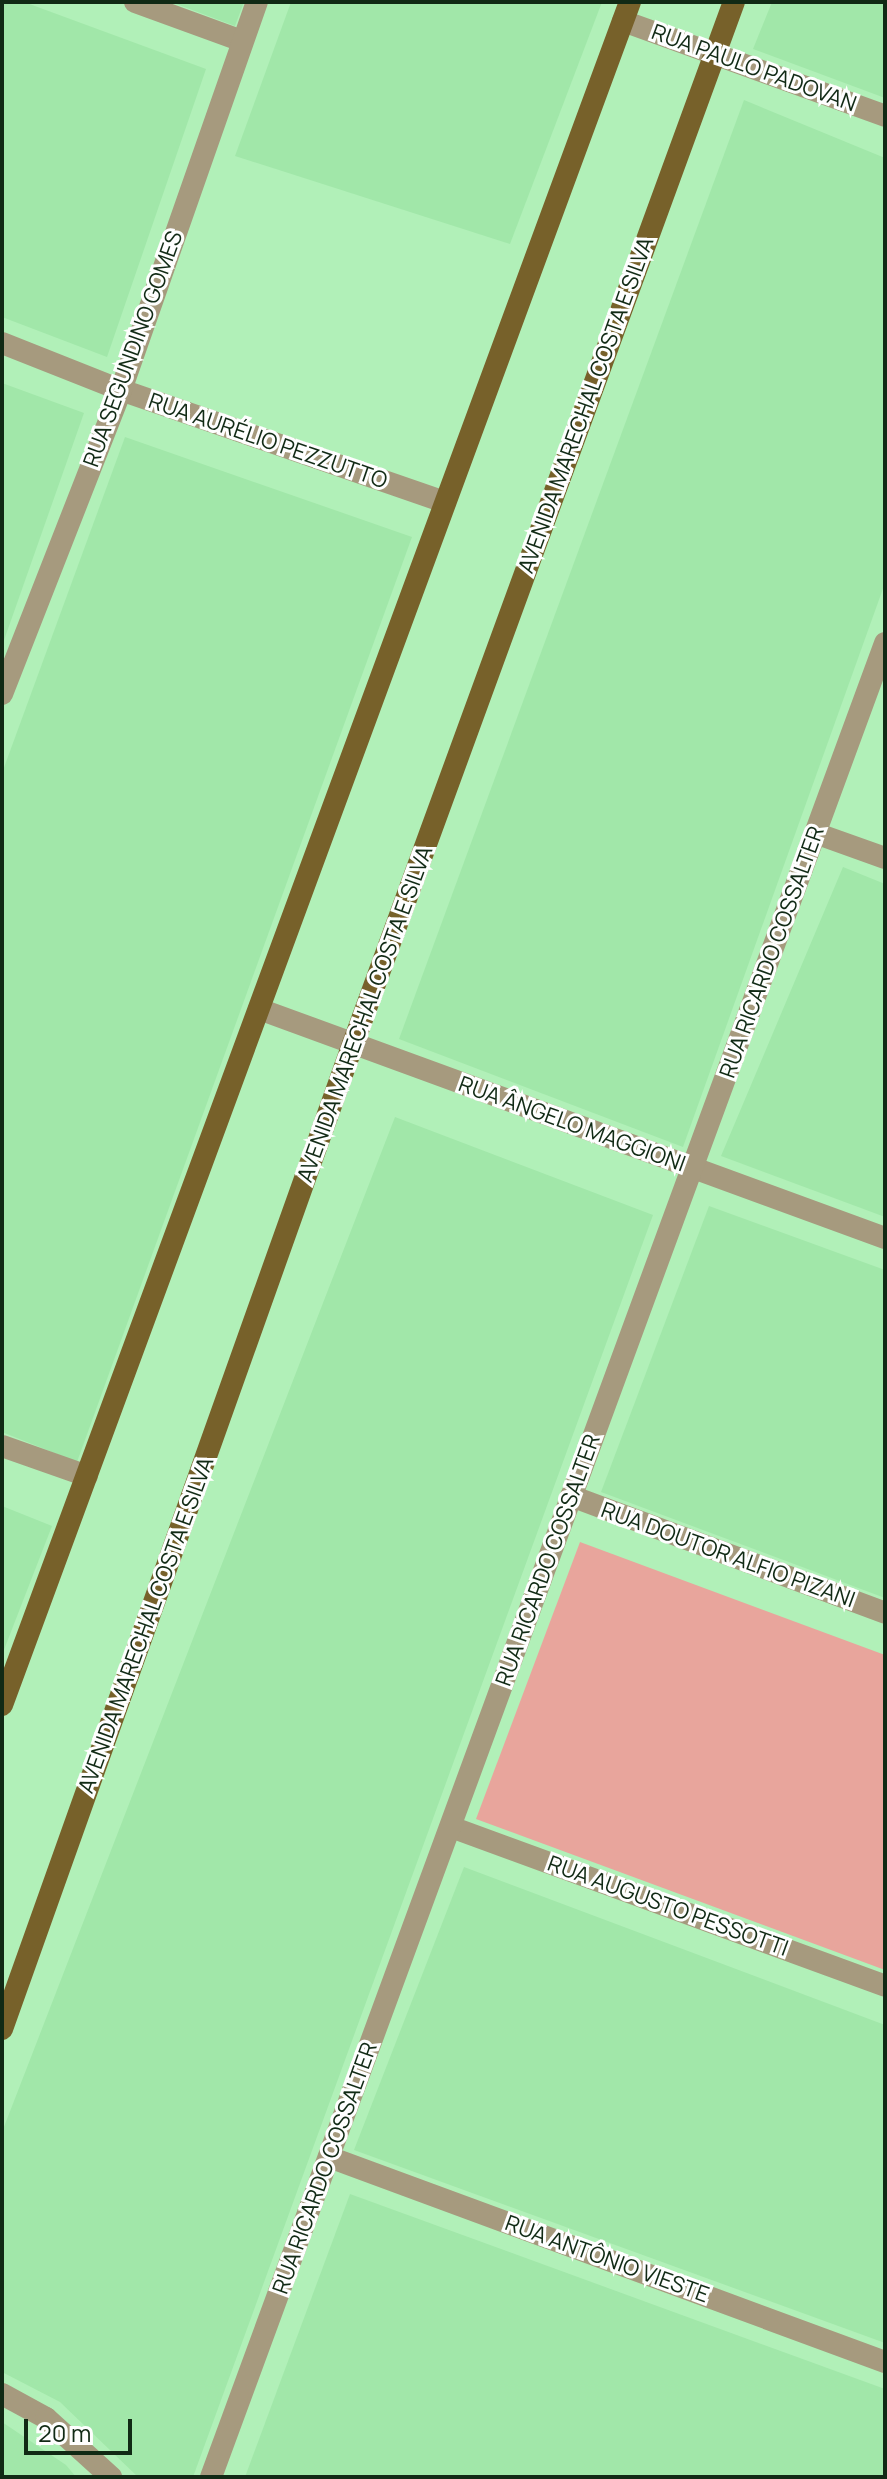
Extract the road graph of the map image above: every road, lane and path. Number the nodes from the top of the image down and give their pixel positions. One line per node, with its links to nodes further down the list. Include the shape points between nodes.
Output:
1 (135, 2): 5 (street)
2 (257, 2): 5 (street, RUA SEGUNDINO GOMES)
3 (734, 2): 6 (main road, AVENIDA MARECHAL COSTA E SILVA)
4 (627, 11): 6 (street, RUA PAULO PADOVAN); 10 (main road)
5 (242, 41): 9 (street, RUA SEGUNDINO GOMES)
6 (715, 52): 7 (street, RUA PAULO PADOVAN); 16 (main road, AVENIDA MARECHAL COSTA E SILVA)
7 (885, 116)
8 (2, 343): 9 (street, RUA AURÉLIO PEZZUTTO)
9 (121, 390): 10 (street, RUA AURÉLIO PEZZUTTO); 12 (street, RUA SEGUNDINO GOMES)
10 (445, 502): 15 (main road)
11 (885, 643): 13 (street, RUA RICARDO COSSALTER)
12 (2, 694)
13 (815, 833): 14 (street); 17 (street, RUA RICARDO COSSALTER)
14 (885, 858)
15 (259, 1009): 16 (street, RUA ÂNGELO MAGGIONI); 20 (main road)
16 (353, 1044): 17 (street, RUA ÂNGELO MAGGIONI); 26 (main road, AVENIDA MARECHAL COSTA E SILVA)
17 (692, 1168): 18 (street, RUA ÂNGELO MAGGIONI); 21 (street, RUA RICARDO COSSALTER)
18 (885, 1238)
19 (2, 1446): 20 (street)
20 (87, 1476): 23 (main road)
21 (571, 1496): 22 (street, RUA DOUTOR ALFIO PIZANI); 24 (street, RUA RICARDO COSSALTER)
22 (885, 1613)
23 (2, 1705)
24 (451, 1827): 25 (street, RUA AUGUSTO PESSOTTI); 27 (street, RUA RICARDO COSSALTER)
25 (885, 1986)
26 (2, 2029)
27 (329, 2157): 28 (street, RUA ANTÔNIO VIESTE); 31 (street, RUA RICARDO COSSALTER)
28 (885, 2362)
29 (2, 2394): 30 (street, via 46,2418)
30 (111, 2477)
31 (211, 2477)

